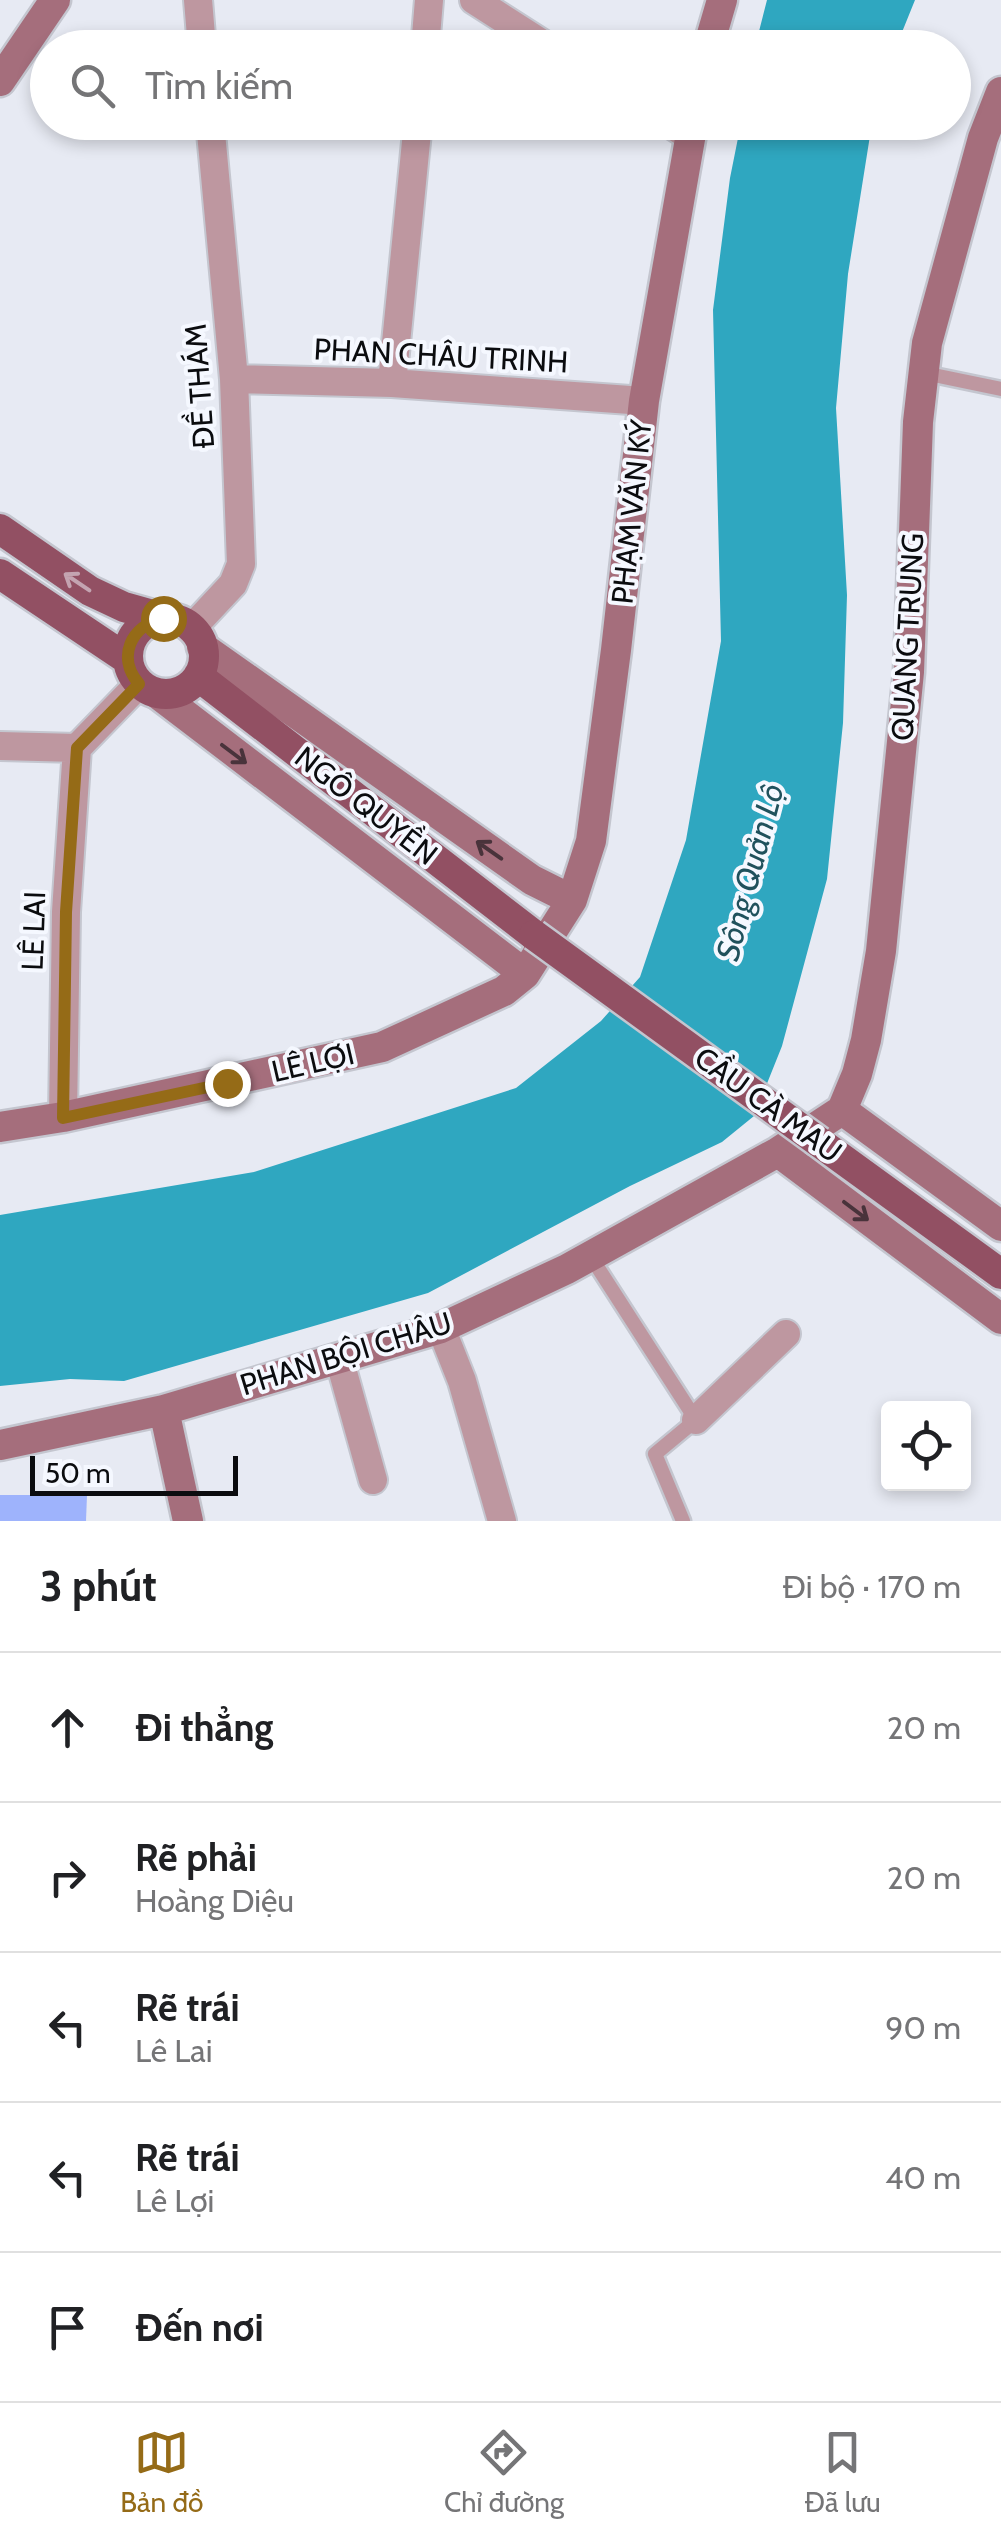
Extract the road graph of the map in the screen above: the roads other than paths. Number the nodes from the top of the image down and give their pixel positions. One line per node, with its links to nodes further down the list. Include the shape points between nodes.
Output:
1 (54, 0): 6 (street)
2 (198, 0): 7 (street)
3 (428, 0): 8 (street)
4 (474, 0): 9 (street)
5 (722, 0): 10 (street)
6 (34, 30)
7 (200, 30)
8 (426, 30)
9 (521, 30)
10 (713, 30)
11 (30, 36): 12 (street)
12 (0, 81)
13 (1001, 92): 17 (street, QUANG TRUNG, via 942,279)
14 (212, 140): 18 (street, ĐỀ THÁM)
15 (416, 140): 19 (street)
16 (682, 140): 21 (street, PHẠM VĂN KÝ)
17 (923, 373): 20 (lane); 31 (street, QUANG TRUNG, via 910,672 882,950 866,1040)
18 (234, 379): 19 (street, PHAN CHÂU TRINH); 24 (street, ĐỀ THÁM, via 242,564)
19 (392, 384): 21 (street, PHAN CHÂU TRINH)
20 (1001, 389)
21 (644, 401): 28 (street, PHẠM VĂN KÝ, via 600,785)
22 (0, 529): 24 (main road, NGÔ QUYỀN, one-way to 22, via 90,591)
23 (0, 574): 25 (main road)
24 (189, 642): 25 (main road, via 180,692); 25 (main road, via 151,621 133,636); 28 (street, one-way to 24, via 532,880); 29 (main road, NGÔ QUYỀN)
25 (141, 679): 27 (street); 30 (street, one-way to 30)
26 (0, 746): 27 (street)
27 (77, 748): 32 (street, LÊ LAI)
28 (572, 900): 30 (street, LÊ LỢI)
29 (534, 936): 37 (main road, CẦU CÀ MAU, bridge)
30 (525, 974): 32 (street, LÊ LỢI, via 504,991 382,1047)
31 (842, 1110): 34 (street); 35 (street)
32 (63, 1118): 33 (street, LÊ LỢI)
33 (0, 1127)
34 (778, 1152): 36 (street, PHAN BỘI CHÂU); 38 (street, one-way to 38)
35 (1000, 1224)
36 (591, 1256): 39 (street, PHAN BỘI CHÂU); 43 (lane)
37 (1001, 1274)
38 (1001, 1319)
39 (441, 1328): 41 (street, PHAN BỘI CHÂU); 47 (street)
40 (786, 1334): 43 (street)
41 (340, 1358): 42 (street, PHAN BỘI CHÂU); 45 (street)
42 (164, 1410): 44 (street, PHAN BỘI CHÂU); 46 (street)
43 (696, 1420): 48 (lane, via 655,1454)
44 (0, 1446)
45 (373, 1480)
46 (188, 1521)
47 (502, 1521)
48 (683, 1521)

